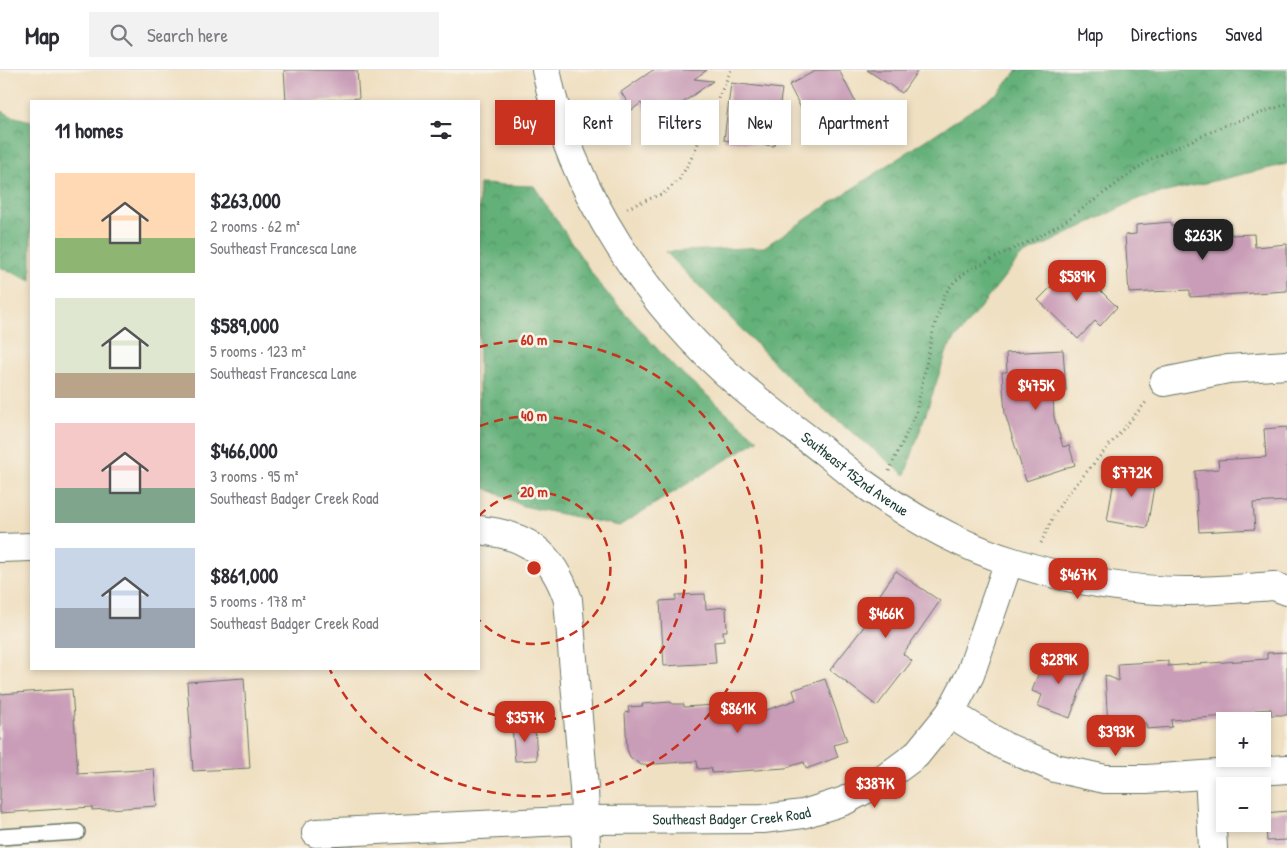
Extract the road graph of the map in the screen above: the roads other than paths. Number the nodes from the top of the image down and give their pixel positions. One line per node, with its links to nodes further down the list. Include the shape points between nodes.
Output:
1 (546, 70): 7 (street, Southeast 152nd Avenue, via 567,144 602,217 650,288 689,336 748,392 879,494 954,538)
2 (1287, 365): 3 (street, via 1228,369)
3 (1164, 382)
4 (480, 530): 12 (street, via 496,531 536,549 553,566 568,600)
5 (30, 547): 6 (street)
6 (0, 548)
7 (1021, 564): 8 (street, Southeast 152nd Avenue, via 1078,579 1156,590); 9 (street, Southeast Badger Creek Road)
8 (1283, 585)
9 (950, 713): 11 (street, via 1004,746 1056,768 1105,779); 12 (street, Southeast Badger Creek Road, via 916,755 881,781 844,802 803,814 763,819)
10 (1287, 770): 11 (street)
11 (1209, 775): 17 (street)
12 (584, 820): 14 (street, Southeast Badger Creek Road); 16 (street)
13 (76, 832): 15 (lane)
14 (316, 833)
15 (0, 837)
16 (586, 848)
17 (1213, 848)

